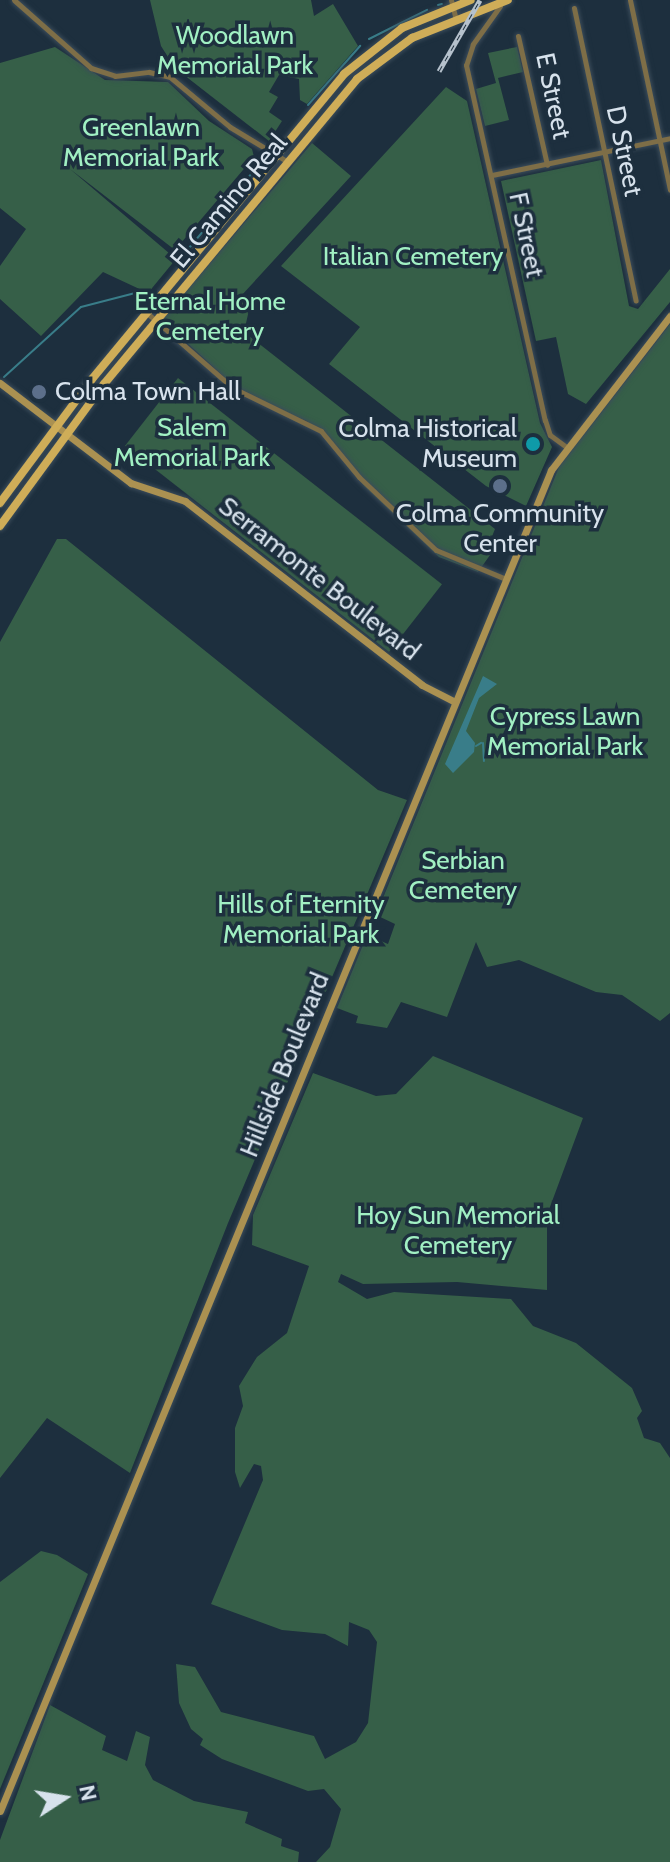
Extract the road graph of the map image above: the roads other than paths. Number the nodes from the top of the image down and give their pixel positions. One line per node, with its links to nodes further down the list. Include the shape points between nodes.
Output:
1 (14, 0): 14 (street, via 91,68 115,76 149,72 170,77 230,127)
2 (471, 0): 5 (main road, El Camino Real)
3 (630, 0): 12 (street)
4 (505, 1): 7 (main road, El Camino Real); 9 (street, F Street)
5 (452, 4): 8 (street); 14 (main road, El Camino Real, via 402,28 363,55)
6 (574, 8): 13 (street, D Street)
7 (475, 12): 8 (main road, El Camino Real); 9 (street, via 485,18)
8 (456, 20): 15 (main road, El Camino Real, via 406,41 376,61)
9 (485, 30): 17 (street, F Street, via 465,60)
10 (518, 36): 16 (street, E Street)
11 (670, 138): 12 (street)
12 (660, 140): 13 (street); 18 (street)
13 (603, 152): 16 (street); 19 (street, D Street)
14 (278, 153): 15 (street); 20 (main road, El Camino Real)
15 (288, 162): 22 (main road, El Camino Real)
16 (547, 165): 17 (street)
17 (492, 175): 26 (street, F Street, via 545,420 550,435)
18 (670, 190)
19 (636, 301)
20 (146, 312): 22 (street); 24 (main road, El Camino Real)
21 (670, 316): 26 (main road, Hillside Boulevard)
22 (156, 321): 25 (main road, El Camino Real); 29 (street, via 233,388 321,431 359,477 436,550)
23 (0, 383): 24 (main road, Serramonte Boulevard)
24 (55, 426): 25 (main road, Serramonte Boulevard); 27 (main road, El Camino Real)
25 (66, 434): 28 (main road, El Camino Real); 30 (main road, Serramonte Boulevard, via 131,483 185,501 422,685)
26 (565, 446): 29 (main road, Hillside Boulevard)
27 (0, 503)
28 (0, 526)
29 (506, 579): 30 (main road, Hillside Boulevard)
30 (455, 702): 31 (main road, Hillside Boulevard)
31 (0, 1811)

